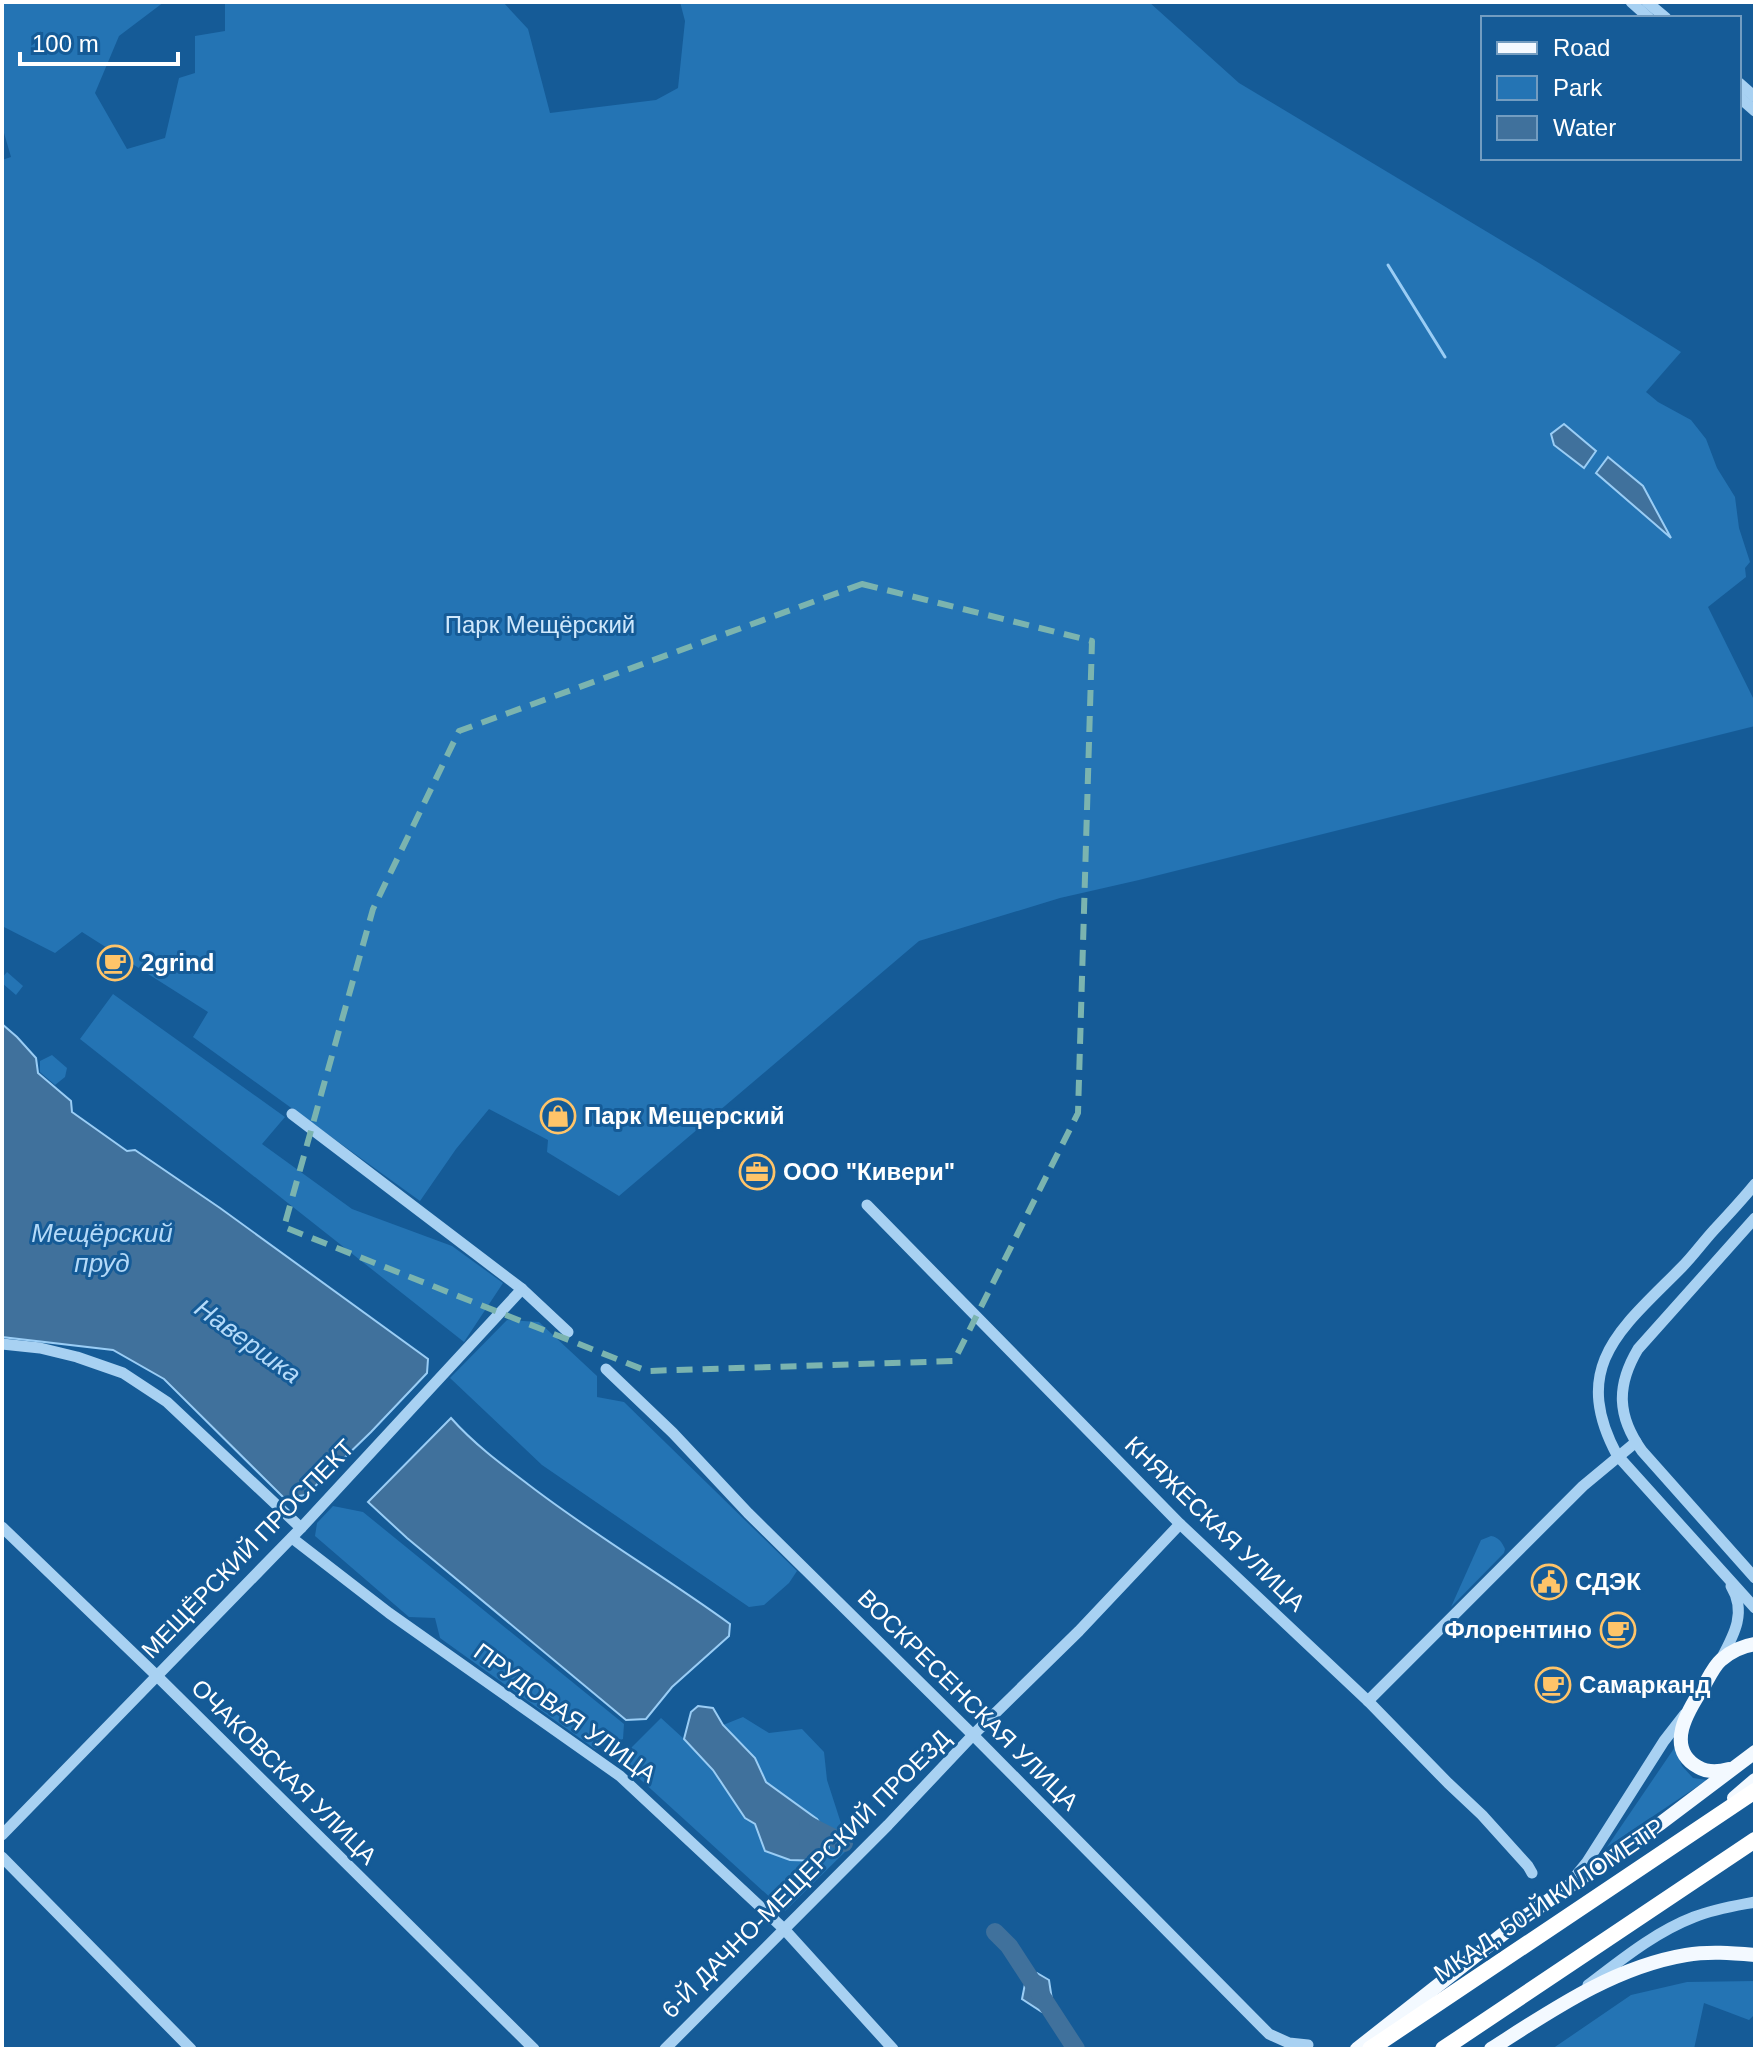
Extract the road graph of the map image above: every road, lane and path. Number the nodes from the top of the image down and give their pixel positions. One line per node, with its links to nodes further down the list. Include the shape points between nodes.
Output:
1 (1631, 2): 3 (street)
2 (1647, 2): 4 (street)
3 (1647, 16)
4 (1664, 16)
5 (292, 1114): 9 (street)
6 (1755, 1184): 14 (street, via 1629,1320 1608,1352 1598,1382 1598,1405)
7 (867, 1205): 15 (street, КНЯЖЕСКАЯ УЛИЦА)
8 (1755, 1218): 13 (street, via 1629,1363 1621,1401)
9 (522, 1289): 10 (street); 17 (street, МЕЩЁРСКИЙ ПРОСПЕКТ)
10 (568, 1332)
11 (2, 1344): 17 (street, via 40,1348 123,1373 167,1402)
12 (606, 1369): 27 (street, ВОСКРЕСЕНСКАЯ УЛИЦА)
13 (1636, 1442): 14 (street); 20 (street)
14 (1617, 1455): 19 (street); 25 (street)
15 (1180, 1524): 25 (street, КНЯЖЕСКАЯ УЛИЦА); 27 (street, 6-Й ДАЧНО-МЕЩЕРСКИЙ ПРОЕЗД)
16 (2, 1527): 24 (street, ОЧАКОВСКАЯ УЛИЦА)
17 (301, 1528): 18 (street, МЕЩЁРСКИЙ ПРОСПЕКТ)
18 (292, 1538): 24 (street, МЕЩЁРСКИЙ ПРОСПЕКТ); 38 (street, ПРУДОВАЯ УЛИЦА, via 620,1776)
19 (1721, 1568): 21 (street); 23 (street, via 1735,1592 1739,1619)
20 (1752, 1574)
21 (1755, 1608)
22 (1755, 1644): 23 (main road)
23 (1720, 1660): 26 (main road)
24 (157, 1676): 32 (street, МЕЩЁРСКИЙ ПРОСПЕКТ); 43 (street, ОЧАКОВСКАЯ УЛИЦА)
25 (1368, 1701): 35 (street, КНЯЖЕСКАЯ УЛИЦА)
26 (1690, 1707): 28 (main road, via 1680,1746 1693,1764 1712,1772); 36 (street)
27 (973, 1735): 38 (street, 6-Й ДАЧНО-МЕЩЕРСКИЙ ПРОЕЗД); 41 (street, ВОСКРЕСЕНСКАЯ УЛИЦА, via 1269,2034)
28 (1749, 1757): 36 (main road)
29 (1755, 1780): 31 (main road)
30 (1755, 1791): 31 (highway, МКАД, 50-Й КИЛОМЕТР)
31 (1709, 1821): 47 (highway, МКАД, 50-Й КИЛОМЕТР)
32 (2, 1835)
33 (1755, 1840): 48 (highway)
34 (2, 1857): 42 (street)
35 (1532, 1873)
36 (1568, 1886): 46 (main road)
37 (1755, 1902): 40 (street, via 1692,1917 1665,1931)
38 (784, 1929): 44 (street, 6-Й ДАЧНО-МЕЩЕРСКИЙ ПРОЕЗД); 45 (street, ПРУДОВАЯ УЛИЦА)
39 (1755, 1955): 40 (main road, via 1700,1953 1660,1960)
40 (1562, 2004): 49 (main road)
41 (1308, 2045)
42 (191, 2049)
43 (534, 2049)
44 (665, 2049)
45 (893, 2049)
46 (1357, 2049)
47 (1370, 2049)
48 (1443, 2049)
49 (1491, 2049)

